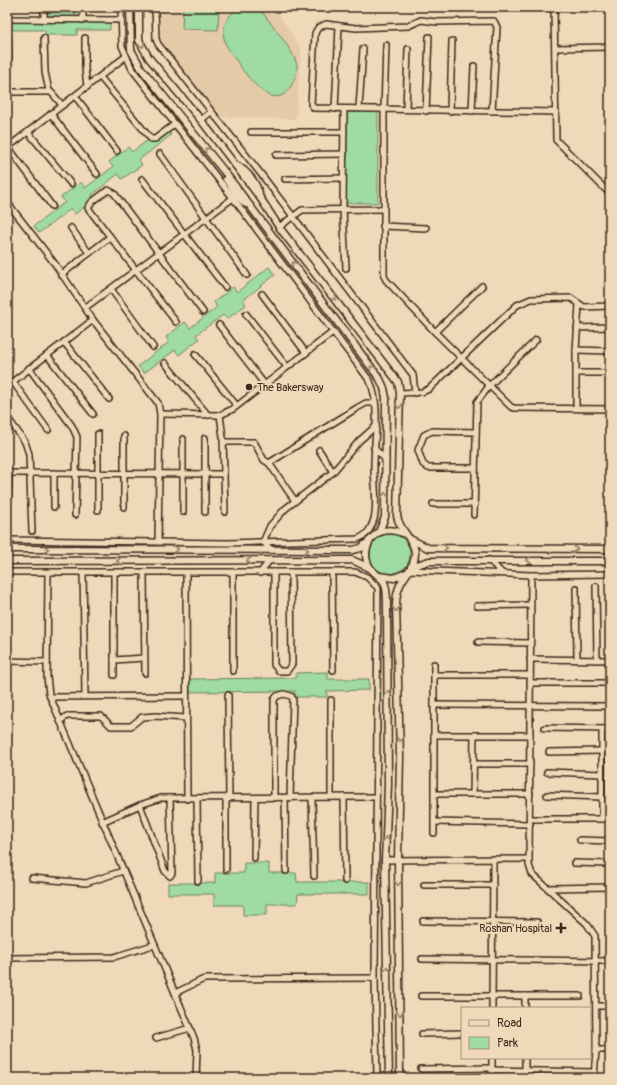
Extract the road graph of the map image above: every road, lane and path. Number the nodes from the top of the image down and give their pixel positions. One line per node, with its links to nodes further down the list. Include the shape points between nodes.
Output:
1 (44, 7): 9 (street)
2 (83, 7): 10 (street)
3 (121, 7): 11 (street)
4 (130, 7): 134 (street, one-way to 4, via 386,398 380,379 223,170 133,56 130,40)
5 (140, 7): 43 (street, one-way to 43, via 139,40 142,46 149,58)
6 (155, 7): 40 (street, via 158,44)
7 (554, 7): 20 (street)
8 (7, 19): 9 (street)
9 (44, 20): 10 (street)
10 (83, 20): 11 (street)
11 (122, 20): 23 (street, via 122,46)
12 (339, 26): 32 (street); 32 (street, via 321,25 314,36 312,106); 39 (street, via 408,26 421,20 494,21 497,27)
13 (8, 37): 28 (street)
14 (429, 37): 36 (street)
15 (44, 38): 27 (street, via 45,72)
16 (85, 38): 26 (street)
17 (452, 41): 37 (street)
18 (386, 45): 35 (street)
19 (610, 47): 20 (street)
20 (555, 48): 41 (street)
21 (363, 49): 31 (street)
22 (408, 49): 34 (street)
23 (125, 57): 25 (street); 44 (street)
24 (474, 66): 38 (street)
25 (100, 77): 26 (street); 44 (street, via 151,139 155,139)
26 (87, 86): 29 (street)
27 (49, 91): 28 (street); 30 (street)
28 (8, 92)
29 (75, 96): 30 (street); 49 (street)
30 (62, 105): 42 (street)
31 (359, 108): 33 (street); 35 (street)
32 (335, 109): 33 (street)
33 (344, 109): 47 (street)
34 (406, 109): 35 (street); 36 (street)
35 (384, 110): 62 (street)
36 (426, 111): 37 (street)
37 (450, 111): 38 (street)
38 (472, 111): 39 (street)
39 (492, 111): 41 (street)
40 (211, 112): 43 (street); 64 (street)
41 (556, 112): 58 (street, via 556,140)
42 (51, 114): 45 (street); 53 (street)
43 (201, 120): 68 (street, via 235,164 246,171 256,184)
44 (175, 124): 59 (street)
45 (28, 132): 48 (street); 57 (street)
46 (251, 132): 47 (street)
47 (344, 132): 51 (street)
48 (7, 147): 61 (street)
49 (117, 151)
50 (160, 154): 65 (street)
51 (344, 154): 52 (street); 54 (street)
52 (276, 155)
53 (97, 174)
54 (343, 178): 56 (street); 63 (street)
55 (142, 179): 70 (street)
56 (285, 179)
57 (71, 184)
58 (610, 194)
59 (233, 198): 65 (street); 92 (street)
60 (7, 202): 76 (street)
61 (52, 206)
62 (383, 209): 63 (street); 66 (street)
63 (343, 210): 64 (street, via 302,210); 74 (street)
64 (293, 217): 68 (street); 113 (street, via 413,375)
65 (206, 218): 70 (street); 77 (street)
66 (383, 226): 69 (street); 93 (street, via 384,276)
67 (71, 228): 72 (street)
68 (279, 228): 112 (street, one-way to 112, via 397,379)
69 (426, 228)
70 (185, 235): 73 (street); 79 (street)
71 (110, 237): 72 (street); 73 (street, via 88,208 92,202 110,190); 75 (street)
72 (89, 253): 76 (street)
73 (159, 254): 75 (street); 85 (street)
74 (346, 268)
75 (136, 271): 80 (street); 88 (street)
76 (61, 275): 84 (street)
77 (247, 275)
78 (482, 286): 93 (street)
79 (225, 287)
80 (112, 289): 84 (street); 96 (street)
81 (262, 294): 99 (street)
82 (579, 304): 83 (street, via 584,307); 91 (street); 102 (street, via 571,298 531,299 517,305)
83 (610, 306)
84 (86, 307): 87 (street)
85 (203, 312)
86 (246, 314): 104 (street)
87 (93, 320): 95 (street); 120 (street, via 155,398)
88 (176, 322)
89 (219, 325): 109 (street)
90 (610, 327): 91 (street)
91 (577, 328): 97 (street)
92 (333, 332): 99 (street); 115 (street, via 370,381)
93 (435, 332): 102 (street)
94 (536, 340): 110 (street)
95 (64, 342): 101 (street); 114 (street)
96 (153, 347)
97 (576, 350): 98 (street); 106 (street)
98 (610, 351)
99 (306, 353): 104 (street)
100 (195, 354): 116 (street)
101 (47, 355): 105 (street); 119 (street)
102 (460, 358): 110 (street); 113 (street, via 429,390)
103 (165, 363): 121 (street)
104 (287, 367): 109 (street)
105 (29, 368): 108 (street); 142 (street, via 72,426 77,437)
106 (576, 373): 107 (street); 117 (street)
107 (610, 374)
108 (13, 382): 111 (street); 125 (street)
109 (265, 385): 116 (street)
110 (490, 385): 117 (street, via 514,408); 126 (street, via 478,399)
111 (7, 386)
112 (400, 393): 113 (street); 162 (street, one-way to 162, via 398,516 399,525)
113 (415, 393)
114 (109, 399)
115 (375, 403): 124 (street); 135 (street, via 366,403 357,408)
116 (237, 406): 122 (street)
117 (576, 408): 118 (street)
118 (610, 409)
119 (93, 414)
120 (160, 414): 121 (street); 146 (street)
121 (208, 415): 122 (street)
122 (220, 415): 131 (street)
123 (7, 417): 140 (street, via 25,442)
124 (376, 426): 132 (street); 138 (street, via 359,441)
125 (48, 430)
126 (475, 432): 136 (street); 136 (street, via 432,431 424,435 418,450 423,464 428,468)
127 (98, 434): 143 (street)
128 (124, 436): 137 (street)
129 (205, 438): 145 (street)
130 (183, 439): 144 (street)
131 (224, 442): 135 (street, via 254,442 264,460); 147 (street)
132 (374, 448): 134 (street); 166 (street, via 374,517 371,527 363,537)
133 (318, 450): 138 (street)
134 (386, 460): 161 (street, one-way to 134, via 385,517)
135 (269, 463): 148 (street)
136 (475, 468): 151 (street)
137 (124, 472): 143 (street); 146 (street); 153 (street)
138 (333, 472): 148 (street)
139 (8, 473): 140 (street); 149 (street)
140 (31, 473): 141 (street); 160 (street)
141 (54, 473): 142 (street); 152 (street)
142 (76, 473): 143 (street); 158 (street)
143 (98, 473): 154 (street)
144 (183, 473): 145 (street); 146 (street); 155 (street)
145 (205, 473): 147 (street); 156 (street)
146 (158, 474): 165 (street)
147 (224, 474): 157 (street)
148 (295, 501): 166 (street, via 270,526)
149 (8, 503)
150 (433, 504): 151 (street)
151 (475, 504): 159 (street)
152 (54, 507)
153 (124, 507)
154 (98, 510)
155 (183, 512)
156 (205, 512)
157 (225, 512)
158 (75, 515)
159 (474, 516)
160 (32, 531)
161 (379, 532): 162 (street, via 397,530); 163 (street)
162 (407, 536): 168 (street, one-way to 168, via 428,548); 175 (street, via 415,553)
163 (372, 538): 169 (street, one-way to 163, via 353,550 361,548); 174 (street, via 366,553)
164 (7, 540): 165 (street)
165 (158, 542): 166 (street)
166 (263, 542): 169 (street)
167 (7, 549): 169 (street, one-way to 169)
168 (610, 549)
169 (272, 550)
170 (490, 560): 173 (street, one-way to 170); 175 (street, via 429,561); 187 (street)
171 (7, 561): 172 (street, one-way to 171)
172 (269, 561): 174 (street, via 352,560); 181 (street)
173 (610, 561)
174 (370, 568): 190 (street)
175 (409, 570): 187 (street); 190 (street, via 394,578); 264 (street, one-way to 264, via 397,593 396,605 400,757)
176 (7, 572): 185 (street)
177 (83, 572): 178 (street); 185 (street); 217 (street)
178 (114, 572): 179 (street); 202 (street)
179 (144, 572): 186 (street); 199 (street)
180 (233, 572): 181 (street); 186 (street); 209 (street)
181 (260, 572): 182 (street)
182 (274, 572): 183 (street); 183 (street, via 274,665 279,671 287,672 292,664)
183 (290, 572): 184 (street)
184 (332, 572): 198 (street, via 360,574 378,588); 208 (street)
185 (48, 573): 206 (street)
186 (186, 573): 218 (street)
187 (502, 573): 189 (street)
188 (610, 574): 189 (street)
189 (531, 575): 193 (street)
190 (379, 576): 197 (street, via 384,583 386,594)
191 (596, 586): 203 (street)
192 (576, 588): 201 (street)
193 (530, 605): 194 (street); 196 (street)
194 (477, 606)
195 (478, 642): 196 (street)
196 (530, 643): 200 (street)
197 (388, 656): 198 (street); 267 (street, one-way to 197)
198 (377, 657): 244 (street)
199 (144, 658): 202 (street); 210 (street)
200 (530, 659): 201 (street); 213 (street)
201 (577, 659): 203 (street)
202 (114, 660): 211 (street)
203 (597, 660): 204 (street)
204 (610, 660)
205 (7, 662): 206 (street)
206 (47, 662): 219 (street)
207 (434, 664): 212 (street)
208 (333, 670)
209 (233, 671)
210 (144, 673)
211 (114, 675)
212 (434, 675): 213 (street); 221 (street)
213 (530, 675): 214 (street)
214 (530, 683): 215 (street); 222 (street)
215 (610, 683)
216 (228, 695): 253 (street)
217 (85, 696): 218 (street); 219 (street)
218 (186, 696): 224 (street)
219 (50, 697): 225 (street)
220 (331, 700): 242 (street)
221 (434, 705): 222 (street); 229 (street)
222 (530, 706): 223 (street); 231 (street)
223 (610, 706)
224 (186, 718): 225 (street, via 142,717 129,726 111,726 101,716 68,716); 251 (street)
225 (60, 721): 258 (street)
226 (545, 728): 227 (street)
227 (602, 729): 228 (street); 232 (street)
228 (610, 729)
229 (434, 734): 230 (street); 238 (street)
230 (474, 735): 231 (street); 234 (street)
231 (530, 735): 235 (street)
232 (602, 751): 233 (street); 237 (street)
233 (549, 752)
234 (474, 764): 235 (street); 239 (street)
235 (530, 764): 240 (street)
236 (547, 772): 237 (street)
237 (602, 774): 245 (street)
238 (434, 794): 239 (street); 259 (street)
239 (473, 794): 240 (street)
240 (530, 794): 257 (street)
241 (547, 796): 245 (street)
242 (331, 797): 243 (street); 250 (street)
243 (344, 797): 244 (street); 276 (street)
244 (376, 797): 290 (street)
245 (602, 797): 255 (street)
246 (170, 798): 251 (street); 254 (street); 254 (street, via 170,876 164,872)
247 (255, 798): 248 (street); 253 (street); 263 (street)
248 (274, 798): 249 (street); 249 (street, via 274,700 284,694 293,699)
249 (287, 798): 250 (street); 272 (street)
250 (312, 798): 273 (street)
251 (187, 799): 252 (street)
252 (197, 799): 253 (street); 275 (street)
253 (228, 799): 270 (street)
254 (140, 804): 258 (street)
255 (602, 819): 256 (street); 257 (street)
256 (610, 819)
257 (530, 821): 259 (street); 266 (street)
258 (102, 822): 271 (street)
259 (434, 822): 260 (street)
260 (434, 833)
261 (580, 840): 262 (street)
262 (610, 841)
263 (254, 858)
264 (398, 859): 265 (street); 267 (street); 316 (street, one-way to 316)
265 (493, 859): 266 (street); 278 (street)
266 (530, 859): 280 (street, via 532,874)
267 (385, 860): 315 (street, one-way to 267)
268 (574, 863): 269 (street)
269 (610, 864)
270 (226, 869)
271 (123, 871): 274 (street, via 86,883); 284 (street)
272 (286, 871)
273 (314, 876)
274 (32, 878)
275 (198, 881)
276 (346, 881)
277 (424, 885): 278 (street)
278 (493, 885): 282 (street)
279 (610, 886): 280 (street)
280 (548, 888): 288 (street, via 592,930 596,942)
281 (423, 921): 282 (street)
282 (492, 921): 283 (street); 286 (street)
283 (537, 922)
284 (153, 945): 285 (street, via 114,957); 291 (street)
285 (7, 958)
286 (492, 958): 287 (street); 288 (street); 292 (street)
287 (422, 959)
288 (596, 961): 289 (street); 296 (street)
289 (610, 961)
290 (375, 978): 291 (street, via 204,979); 314 (street)
291 (175, 993): 300 (street)
292 (492, 995): 293 (street); 294 (street); 298 (street)
293 (420, 996)
294 (525, 996): 295 (street); 299 (street)
295 (580, 996)
296 (596, 1006): 297 (street); 304 (street)
297 (610, 1006)
298 (492, 1007)
299 (525, 1007)
300 (190, 1028): 303 (street); 313 (street, via 197,1050)
301 (461, 1033): 302 (street)
302 (422, 1034)
303 (156, 1038)
304 (596, 1050): 305 (street); 311 (street)
305 (610, 1050)
306 (492, 1059): 309 (street)
307 (525, 1059): 310 (street)
308 (422, 1069): 309 (street)
309 (492, 1069): 310 (street); 317 (street)
310 (525, 1071): 312 (street); 318 (street)
311 (594, 1072): 312 (street); 319 (street)
312 (565, 1075)
313 (196, 1078)
314 (377, 1078)
315 (389, 1078)
316 (400, 1078)
317 (492, 1078)
318 (525, 1078)
319 (594, 1078)

